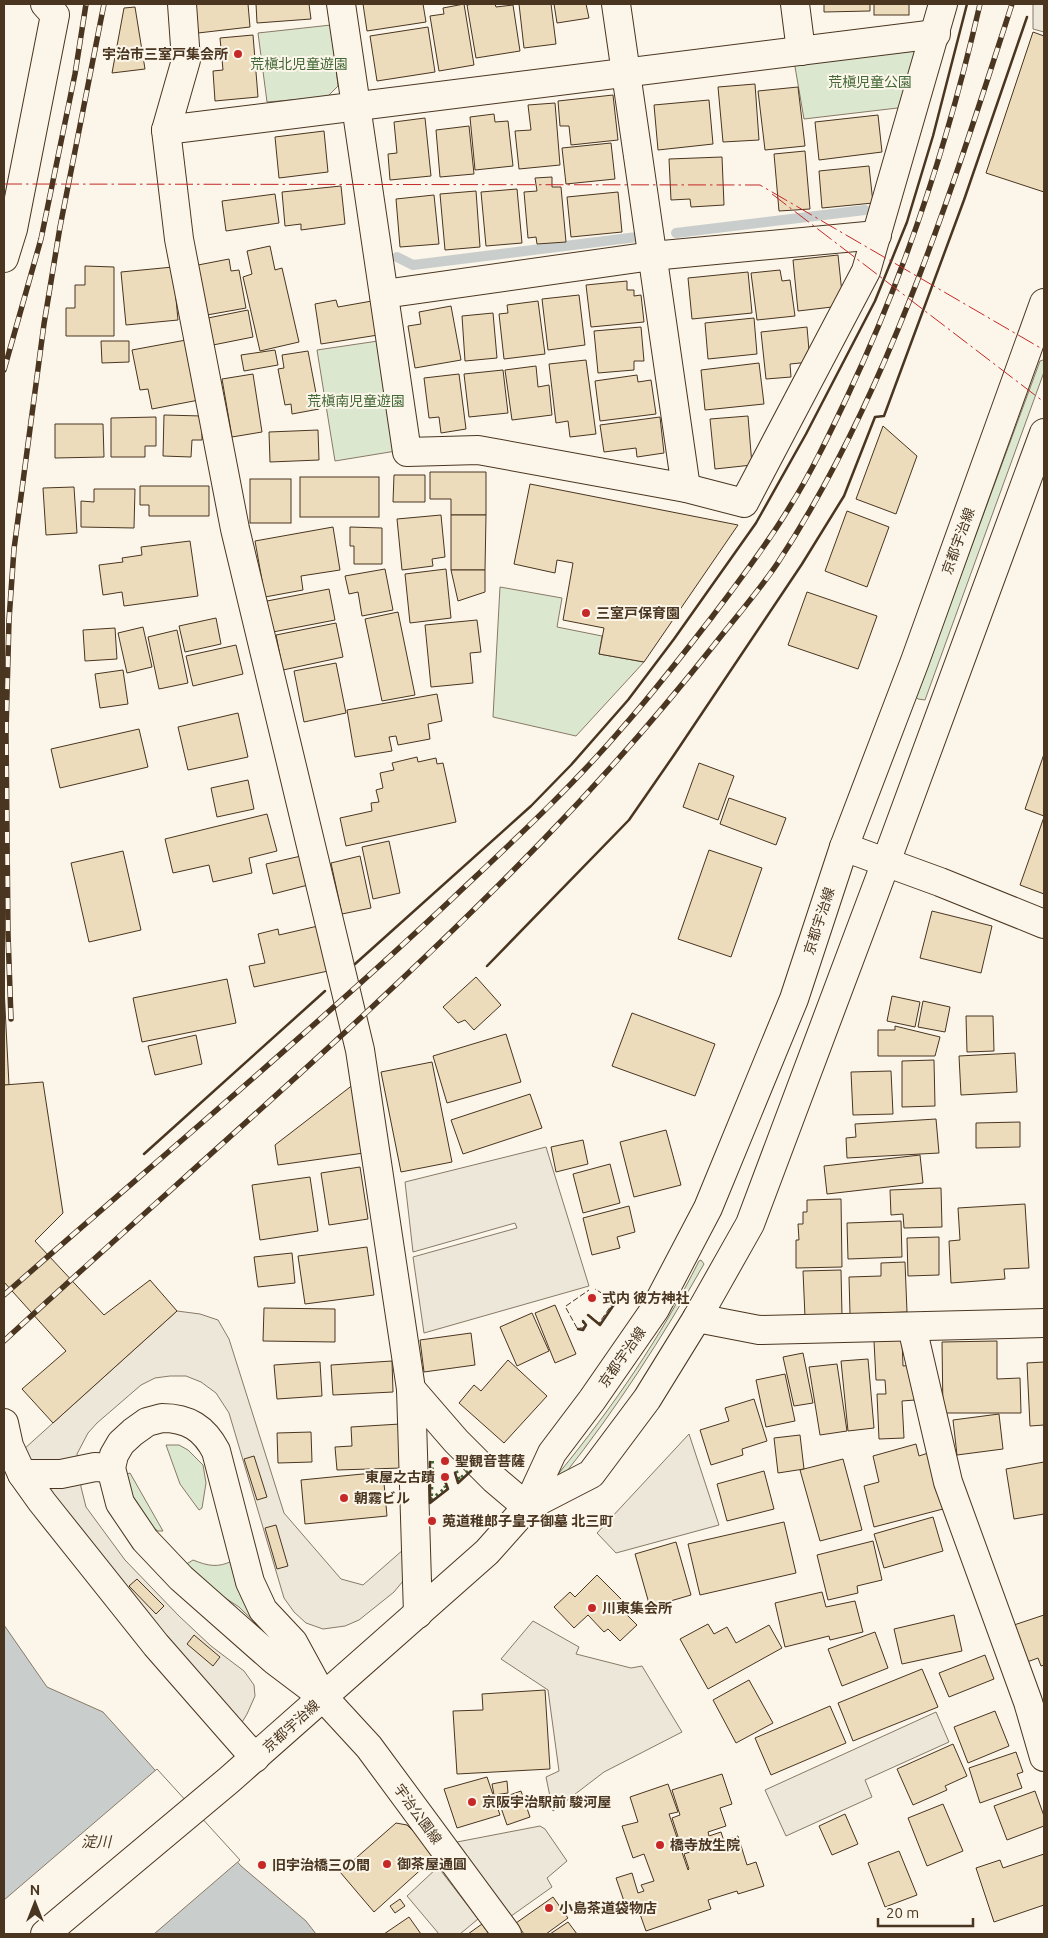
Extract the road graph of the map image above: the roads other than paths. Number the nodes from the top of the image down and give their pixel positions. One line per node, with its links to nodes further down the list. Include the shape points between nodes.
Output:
1 (46, 4): 14 (street, via 55,15 13,229)
2 (182, 4): 11 (street, via 186,60)
3 (341, 4): 10 (street)
4 (616, 4): 9 (street)
5 (795, 4): 8 (street)
6 (944, 4): 7 (street)
7 (936, 34): 8 (street); 12 (street)
8 (801, 51): 9 (street)
9 (626, 73): 10 (street); 13 (street)
10 (356, 106): 11 (street); 15 (street)
11 (166, 130): 25 (street, via 178,238 235,529 360,1050)
12 (877, 235): 13 (street); 18 (street, via 866,271 744,503)
13 (652, 256): 15 (street); 18 (street)
14 (4, 258)
15 (384, 294): 18 (street, via 407,452 478,450)
16 (1044, 303): 19 (street, 京都宇治線, via 916,661)
17 (1044, 433): 20 (street, 京都宇治線)
18 (686, 488)
19 (844, 847): 20 (street); 31 (street, 京都宇治線, via 794,999 708,1208 655,1309 552,1454)
20 (886, 862): 21 (street); 22 (street, 京都宇治線, via 750,1224)
21 (1044, 924)
22 (697, 1318): 24 (street, via 760,1330); 31 (street, 京都宇治線, via 648,1399 591,1474)
23 (1044, 1323): 24 (street)
24 (912, 1326): 34 (street, via 948,1482)
25 (411, 1389): 27 (street); 28 (street)
26 (4, 1423): 30 (street, via 9,1446)
27 (456, 1441): 28 (street, via 435,1442); 31 (street)
28 (414, 1464): 32 (street)
29 (110, 1468): 30 (street, via 95,1467 61,1474); 33 (street, via 120,1503 144,1540 181,1578 274,1660); 33 (street, via 121,1444 147,1422 177,1418 189,1422 209,1438 216,1451 250,1582 264,1610 293,1642)
30 (22, 1474): 35 (street, via 156,1646)
31 (527, 1507): 32 (street, 京都宇治線, via 487,1552)
32 (418, 1614): 33 (street, 京都宇治線)
33 (323, 1697): 35 (street, 京都宇治線); 38 (street, 宇治公園線, via 368,1747)
34 (1036, 1700): 36 (street)
35 (255, 1758): 37 (street, 京都宇治線)
36 (1044, 1758)
37 (45, 1934)
38 (507, 1934)

